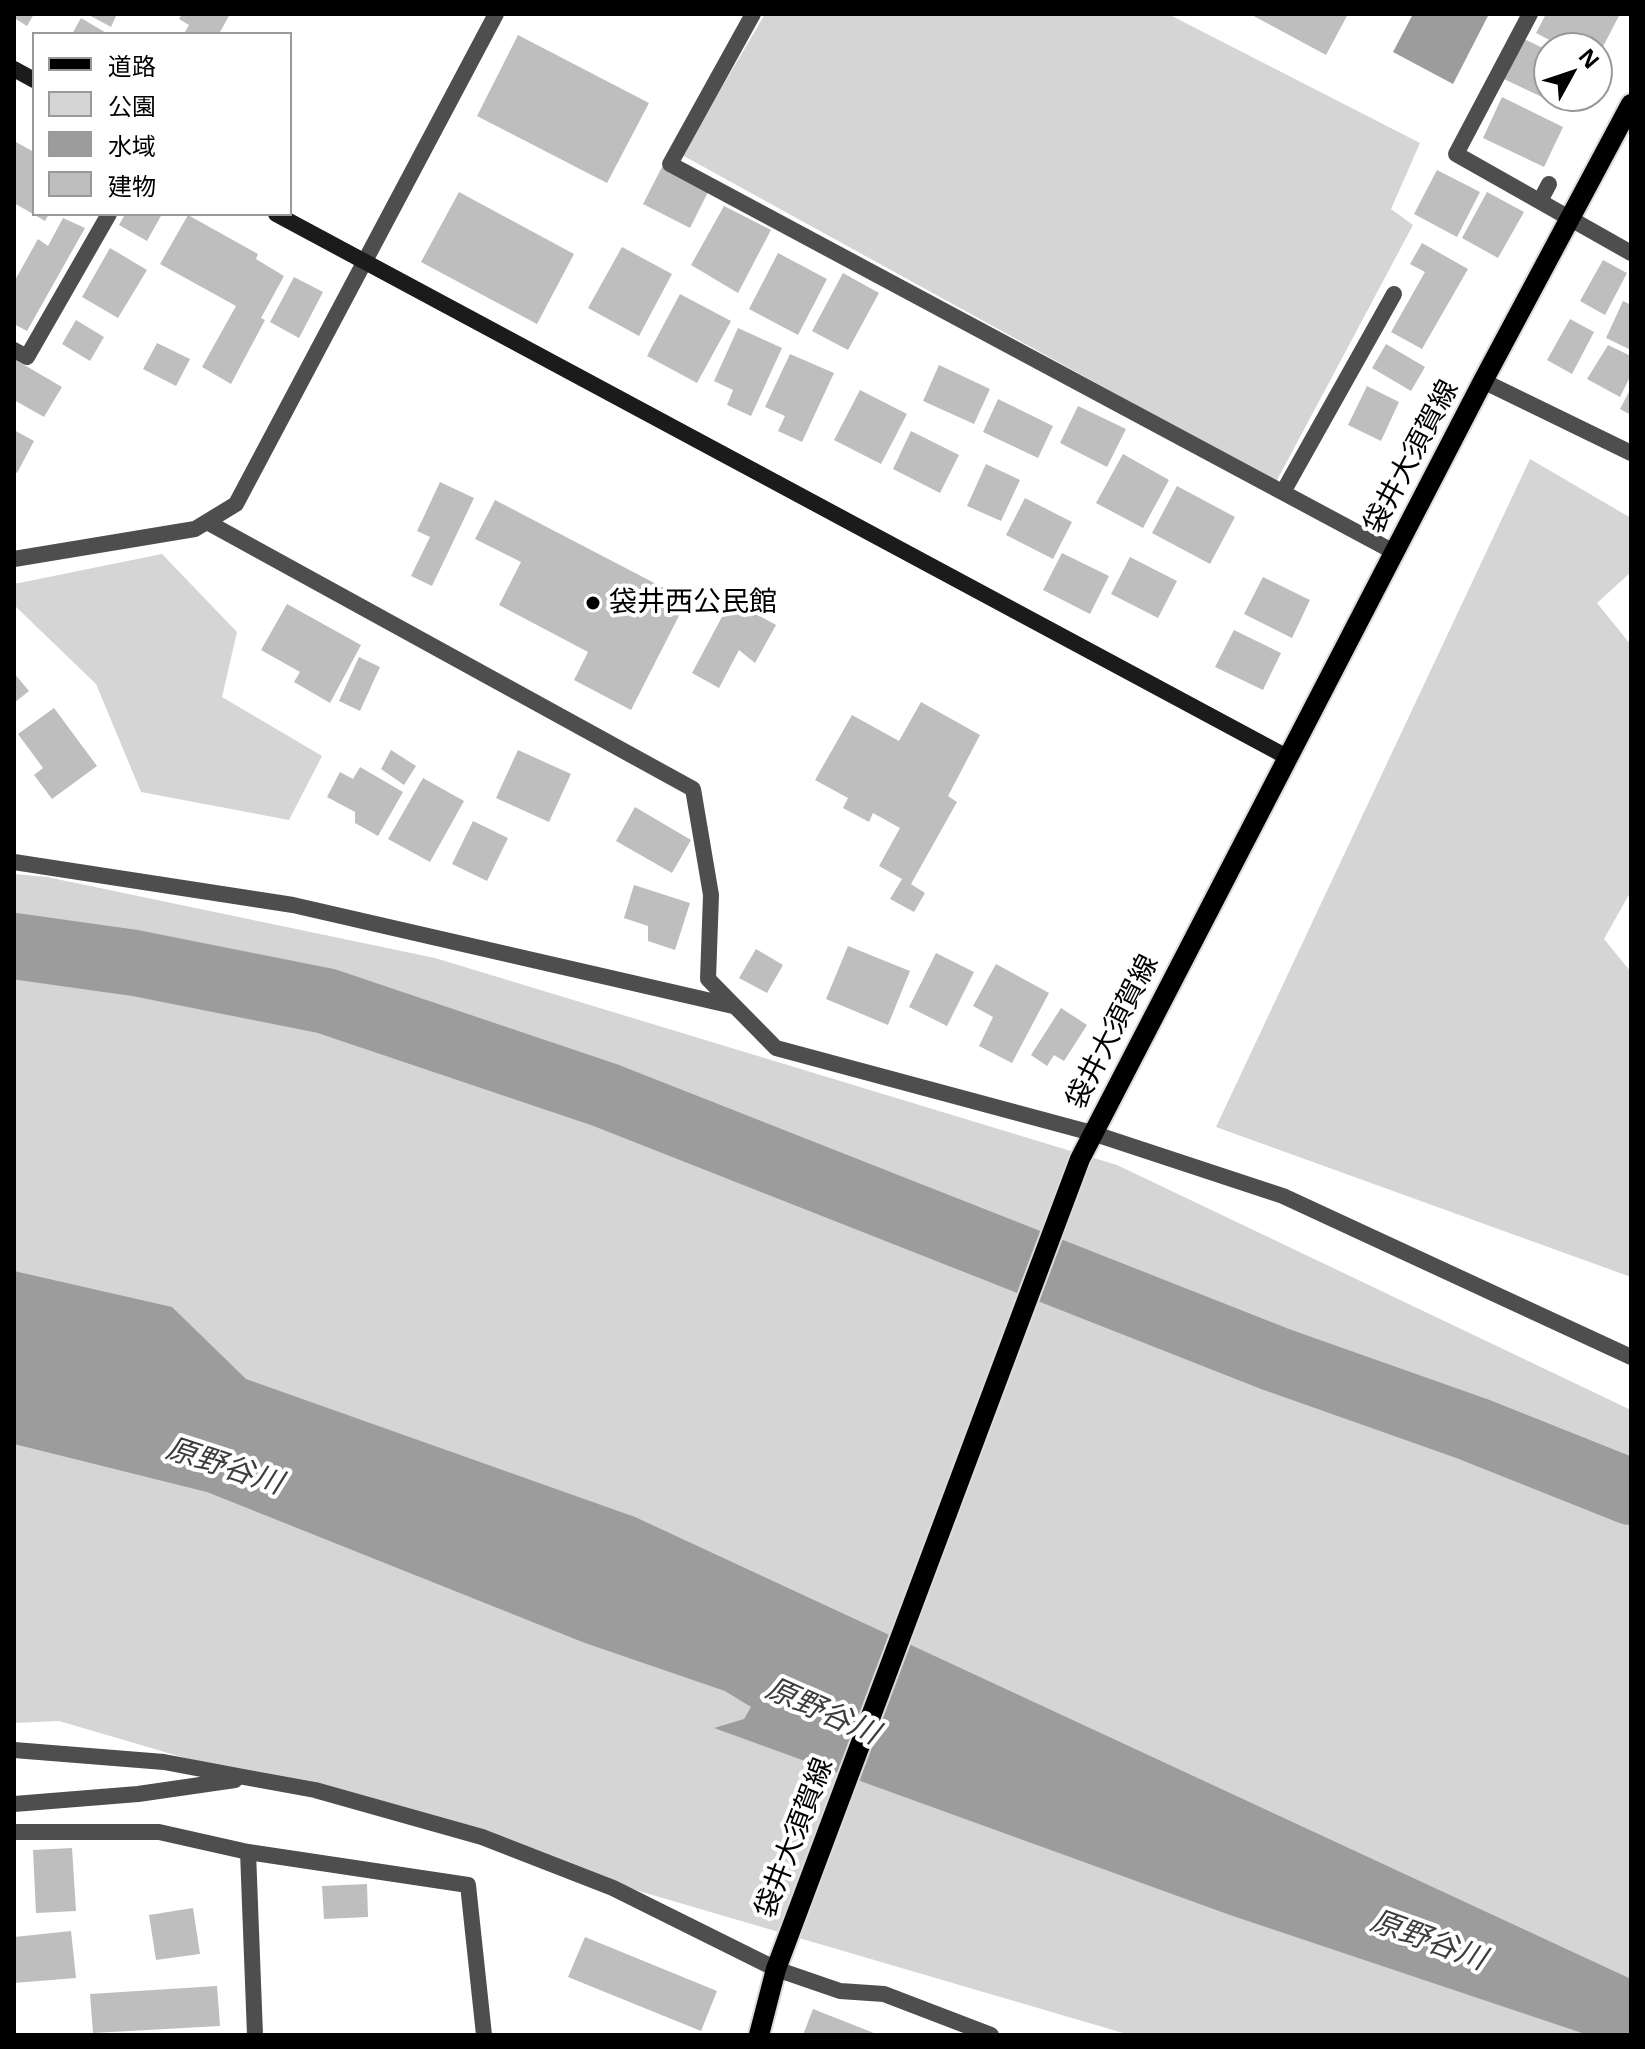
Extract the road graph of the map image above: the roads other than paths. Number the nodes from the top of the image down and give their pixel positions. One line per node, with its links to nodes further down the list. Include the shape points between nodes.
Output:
1 (496, 14): 13 (street)
2 (753, 14): 18 (street, via 670,164)
3 (1530, 14): 8 (street, via 1456,154)
4 (14, 69): 5 (street)
5 (32, 79)
6 (1631, 104): 11 (main road, 袋井大須賀線)
7 (1549, 184): 8 (street)
8 (1540, 201): 11 (street)
9 (108, 216): 15 (street, via 27,357)
10 (280, 216): 13 (street)
11 (1570, 219): 12 (street); 16 (main road, 袋井大須賀線)
12 (1631, 253)
13 (364, 262): 19 (street, via 236,504); 22 (street)
14 (1394, 294): 18 (street)
15 (14, 350)
16 (1483, 381): 17 (street); 20 (main road, 袋井大須賀線)
17 (1631, 453)
18 (1283, 492): 20 (street)
19 (207, 522): 21 (street, via 195,529); 24 (street, via 693,789 711,895 708,979)
20 (1394, 552): 22 (main road, 袋井大須賀線)
21 (14, 559)
22 (1287, 757): 25 (main road, 袋井大須賀線)
23 (14, 862): 24 (street, via 293,905)
24 (735, 1007): 25 (street, via 776,1048)
25 (1092, 1133): 26 (street, via 1283,1196); 32 (main road, 袋井大須賀線)
26 (1631, 1357)
27 (14, 1750): 28 (street, via 164,1762)
28 (249, 1778): 29 (street); 32 (street, via 315,1790 482,1837 613,1888)
29 (14, 1804)
30 (14, 1832): 31 (street, via 159,1832)
31 (248, 1852): 33 (street); 34 (street, via 468,1885)
32 (776, 1969): 35 (main road, 袋井大須賀線); 36 (street, via 840,1991 884,1994)
33 (255, 2035)
34 (484, 2035)
35 (759, 2035)
36 (991, 2035)

